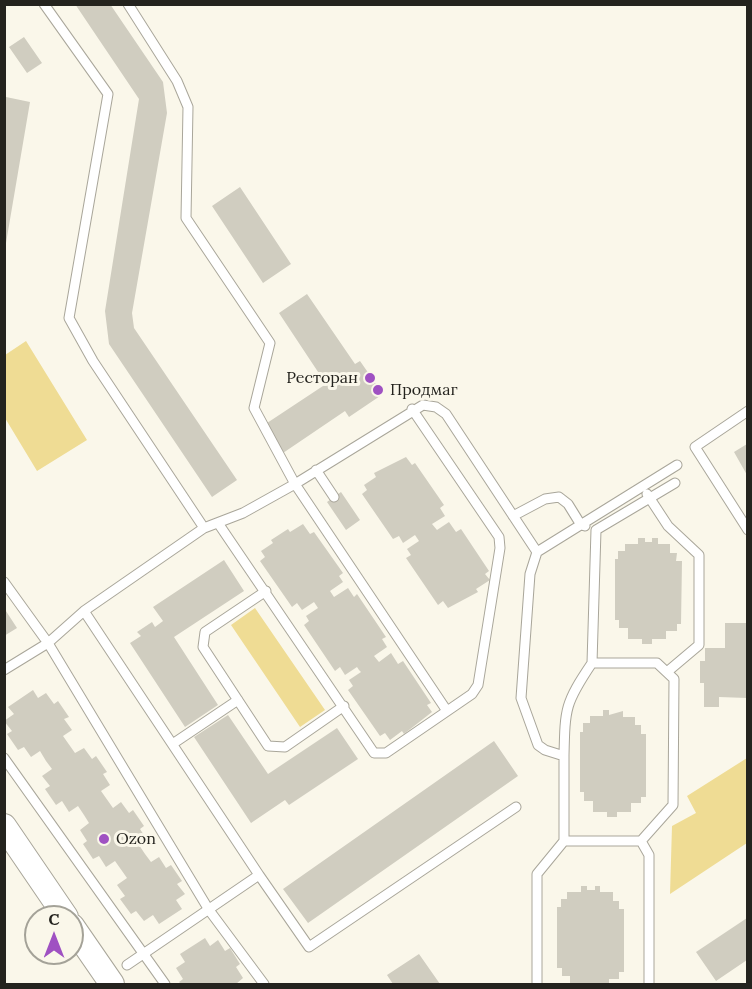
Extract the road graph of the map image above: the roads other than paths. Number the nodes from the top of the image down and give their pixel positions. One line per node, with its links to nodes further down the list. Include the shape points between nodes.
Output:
1 (44, 4): 15 (lane, via 108,94 69,318 93,361)
2 (128, 4): 8 (lane, via 177,81 188,107 186,218 270,343 254,408)
3 (412, 409): 6 (lane); 12 (lane, via 423,405 446,414); 28 (lane, via 499,537 478,685 472,694)
4 (747, 411): 17 (lane, via 694,447)
5 (677, 465): 9 (lane)
6 (316, 470): 8 (lane); 10 (lane)
7 (675, 483): 11 (lane)
8 (295, 484): 13 (lane); 28 (lane)
9 (643, 487): 11 (lane); 14 (lane)
10 (334, 497)
11 (650, 498): 16 (lane); 25 (lane, via 668,526 699,555 699,645)
12 (513, 516): 14 (lane, via 545,499 559,497); 18 (lane)
13 (218, 523): 15 (lane); 20 (lane)
14 (580, 525): 16 (lane); 18 (lane)
15 (204, 528): 21 (lane)
16 (596, 530): 23 (lane)
17 (747, 530)
18 (537, 552): 30 (lane, via 530,574 521,698 538,745)
19 (4, 582): 22 (lane)
20 (266, 591): 26 (lane, via 205,632 203,647); 27 (lane)
21 (84, 611): 22 (lane); 29 (lane)
22 (48, 643): 24 (lane); 40 (lane)
23 (592, 663): 25 (lane, via 657,663); 30 (lane, via 565,711)
24 (4, 670)
25 (667, 672): 35 (lane, via 674,679 673,805)
26 (238, 700): 27 (lane, via 268,746 285,747); 29 (lane)
27 (344, 706): 28 (lane, via 375,753 386,753)
28 (447, 711)
29 (174, 743): 37 (lane)
30 (564, 756): 34 (lane)
31 (4, 758): 42 (lane)
32 (516, 807): 37 (lane, via 309,947)
33 (4, 826): 39 (street)
34 (564, 841): 35 (lane); 49 (lane, via 537,874)
35 (641, 841): 50 (lane, via 649,855)
36 (4, 849): 38 (street)
37 (259, 875): 40 (lane)
38 (44, 905)
39 (58, 905)
40 (209, 910): 42 (lane); 48 (lane)
41 (84, 944): 46 (street)
42 (144, 954): 44 (lane); 47 (lane)
43 (84, 963): 45 (street)
44 (127, 965)
45 (99, 984)
46 (111, 984)
47 (165, 984)
48 (264, 984)
49 (537, 984)
50 (649, 984)

